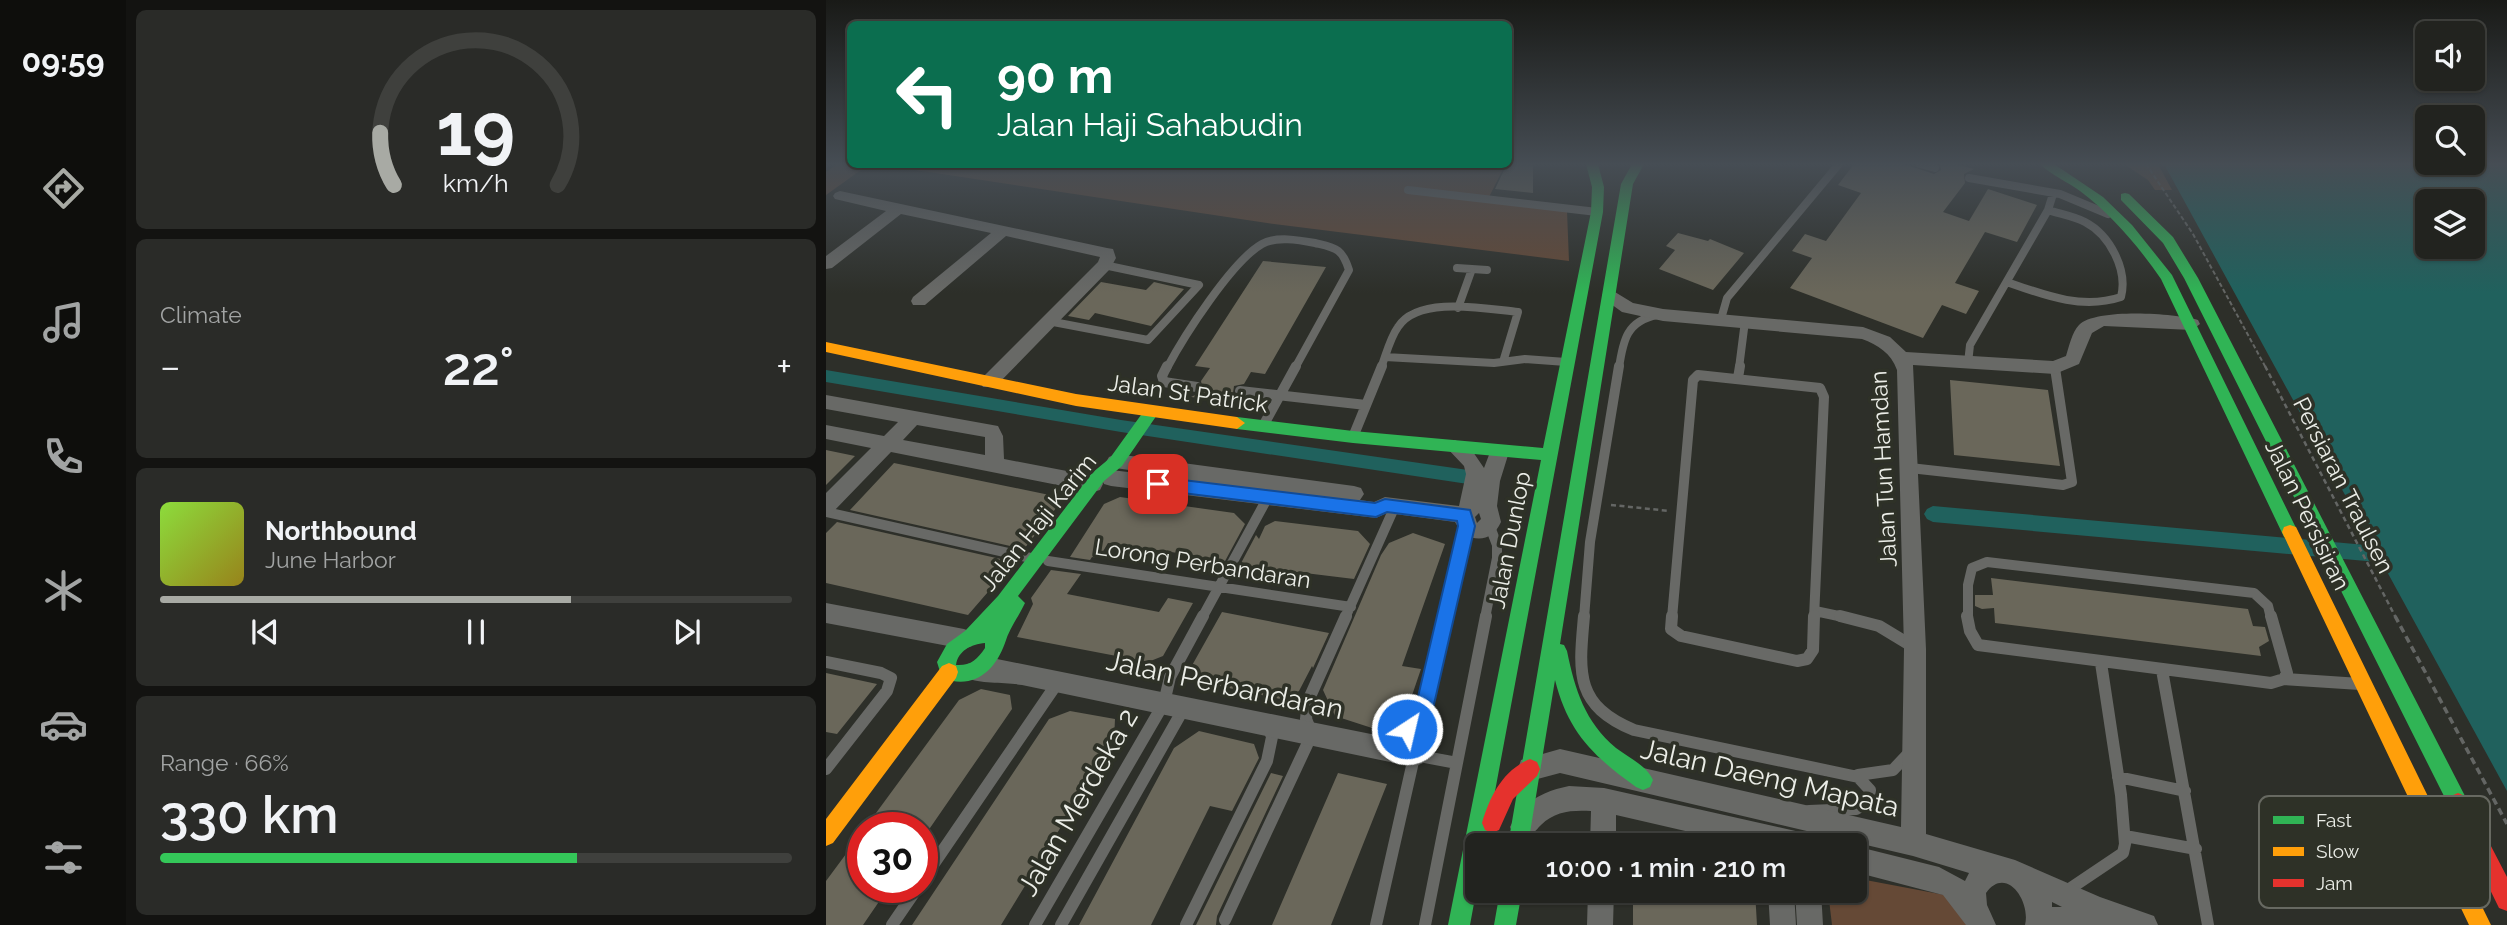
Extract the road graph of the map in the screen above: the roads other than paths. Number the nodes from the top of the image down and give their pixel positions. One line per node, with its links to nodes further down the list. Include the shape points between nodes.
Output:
1 (890, 207): 10 (street)
2 (1555, 207): 12 (lane)
3 (1597, 207): 12 (street, Jalan Dunlop)
4 (1623, 207): 21 (street)
5 (1803, 207): 25 (lane, via 1727,298)
6 (2048, 207): 11 (lane)
7 (2091, 207): 14 (lane, via 2105,212)
8 (2111, 207): 14 (street, Jalan Persisiran)
9 (2137, 207): 95 (street, Jalan Persisiran, via 2168,240 2191,278)
10 (898, 209): 13 (street); 15 (street)
11 (2048, 211): 20 (lane); 20 (lane, via 2082,221 2101,236 2122,276 2121,297 2105,302 2066,300)
12 (1597, 212): 33 (street, Jalan Dunlop)
13 (1003, 231): 16 (street, via 1107,253); 22 (street)
14 (2147, 245): 28 (street, Jalan Persisiran)
15 (826, 264)
16 (1104, 265): 26 (street); 26 (lane, via 1199,285 1146,340)
17 (1457, 268): 18 (lane)
18 (1472, 269): 19 (lane); 23 (lane)
19 (1487, 270)
20 (2007, 282): 34 (lane, via 1970,345)
21 (1610, 295): 24 (street, Jalan Tun Hamdan, via 1628,308); 41 (street)
22 (919, 301)
23 (1458, 308): 30 (lane, via 1410,313 1398,326); 32 (lane, via 1518,312)
24 (1663, 315): 25 (street, Jalan Tun Hamdan); 90 (lane, via 1638,321 1625,334 1590,542 1580,676 1584,691 1597,709 1634,730)
25 (1721, 319): 27 (street, Jalan Tun Hamdan)
26 (1048, 321): 37 (street)
27 (1745, 321): 31 (street, Jalan Tun Hamdan, via 1863,333 1879,338); 36 (lane)
28 (2192, 324): 35 (street, via 2101,320 2085,328 2073,360); 79 (street, Jalan Persisiran)
29 (826, 347): 37 (street, Jalan St Patrick)
30 (1385, 357): 32 (lane); 43 (lane)
31 (1903, 358): 34 (street); 54 (street, Jalan Tun Hamdan)
32 (1503, 362): 33 (lane)
33 (1567, 362): 52 (street, Jalan Dunlop)
34 (1968, 363): 35 (street)
35 (2054, 368): 54 (lane, via 2073,482 2063,485)
36 (1738, 378): 65 (lane, via 1810,385 1821,388 1824,397); 65 (lane, via 1698,375 1693,380 1671,629 1681,636 1797,661 1807,659 1813,650)
37 (989, 382): 44 (street, Jalan St Patrick)
38 (1197, 387): 40 (lane, via 1170,384 1162,376 1230,274 1254,248 1271,240 1337,248 1349,270)
39 (1240, 391): 40 (lane)
40 (1280, 396): 43 (lane); 46 (lane)
41 (1590, 398): 52 (street, via 1569,440); 67 (street)
42 (826, 402): 45 (street)
43 (1366, 405): 48 (lane)
44 (1151, 412): 46 (street, Jalan St Patrick); 56 (street, Jalan Haji Karim)
45 (914, 416): 49 (street); 53 (street, via 991,431)
46 (1264, 426): 48 (street, Jalan St Patrick)
47 (826, 432): 49 (street)
48 (1353, 437): 50 (street, Jalan St Patrick)
49 (887, 444): 53 (street); 58 (street)
50 (1455, 447): 51 (street, Jalan St Patrick); 61 (street, via 1476,469)
51 (1499, 452): 52 (street, Jalan St Patrick); 61 (street)
52 (1548, 455): 132 (street, Jalan Dunlop)
53 (995, 464): 56 (street)
54 (1910, 468): 71 (street, Jalan Tun Hamdan)
55 (1136, 473): 56 (street); 57 (street); 59 (street, via 1382,498)
56 (1107, 475): 62 (street, Jalan Haji Karim)
57 (1268, 497): 59 (street, via 1376,510); 63 (lane)
58 (826, 506)
59 (1390, 506): 61 (street); 64 (lane)
60 (826, 512): 62 (lane, Lorong Perbandaran)
61 (1475, 516): 81 (lane); 87 (lane, via 1497,545 1497,558)
62 (1042, 560): 63 (lane, Lorong Perbandaran); 69 (street, Jalan Haji Karim); 70 (street, Jalan Haji Karim)
63 (1219, 587): 64 (lane, Lorong Perbandaran); 80 (lane, via 1170,677)
64 (1352, 607): 83 (lane, via 1305,710)
65 (1815, 611): 71 (lane, via 1879,626 1903,637)
66 (826, 613): 68 (street)
67 (1554, 621): 89 (street); 92 (street, via 1561,680 1573,716 1597,746)
68 (915, 632): 69 (street); 74 (street, via 933,641)
69 (968, 637): 70 (street, via 987,635); 74 (street, Jalan Haji Karim)
70 (994, 648): 74 (street, Jalan Haji Karim, via 987,663); 76 (street, Jalan Perbandaran)
71 (1915, 649): 84 (street, Jalan Tun Hamdan)
72 (826, 662): 88 (lane, via 891,678 887,691)
73 (2101, 663): 75 (lane); 77 (lane, via 1974,642 1969,634 1967,582 1972,568 1987,562 2254,593 2268,606 2287,666); 91 (lane)
74 (958, 668): 76 (street, Jalan Perbandaran); 105 (street)
75 (2162, 670): 77 (lane, via 2271,682); 93 (lane)
76 (1022, 674): 78 (street, Jalan Perbandaran)
77 (2284, 679): 79 (lane)
78 (1058, 681): 80 (street, Jalan Perbandaran); 108 (lane)
79 (2364, 684): 94 (street, Jalan Persisiran)
80 (1174, 705): 82 (street, Jalan Perbandaran); 127 (lane, Jalan Merdeka 2); 128 (lane, Jalan Merdeka 2)
81 (1422, 719): 85 (street); 86 (lane)
82 (1268, 725): 83 (street, Jalan Perbandaran); 129 (lane, via 1272,737 1267,761)
83 (1312, 734): 85 (street, Jalan Perbandaran); 122 (lane)
84 (1914, 741): 90 (lane, via 1905,760 1890,772); 106 (street, Jalan Tun Hamdan)
85 (1371, 746): 86 (street, Jalan Perbandaran)
86 (1414, 755): 87 (lane, Jalan Perbandaran); 130 (lane)
87 (1457, 763): 131 (lane)
88 (826, 769)
89 (1530, 769): 92 (street, Jalan Daeng Mapata, via 1560,761); 98 (street, via 1501,793); 99 (street)
90 (1852, 776): 97 (lane, via 1863,780 1870,790 1863,806)
91 (2118, 777): 93 (lane); 104 (lane)
92 (1643, 780): 97 (street, Jalan Daeng Mapata)
93 (2185, 791): 107 (lane)
94 (2418, 796)
95 (2454, 796)
96 (1605, 800): 100 (street, via 1577,797 1553,802 1531,816); 101 (street); 102 (street)
97 (1782, 812): 103 (street); 106 (street, Jalan Daeng Mapata)
98 (1489, 833)
99 (1520, 833)
100 (1522, 833)
101 (1604, 833)
102 (1740, 833)
103 (1784, 833)
104 (2125, 835): 107 (lane); 113 (lane, via 2123,853)
105 (826, 836)
106 (1913, 844): 111 (street, Jalan Daeng Mapata)
107 (2196, 849): 137 (lane)
108 (938, 857)
109 (1867, 862): 123 (street, via 1952,886)
110 (2490, 867): 114 (street, Jalan Persisiran)
111 (1996, 869): 112 (street, Jalan Daeng Mapata); 123 (street, via 1974,886)
112 (2021, 877): 113 (street, Jalan Daeng Mapata); 124 (street, via 2038,900)
113 (2065, 892): 125 (street, Jalan Daeng Mapata)
114 (2507, 900)
115 (907, 903): 126 (lane)
116 (1467, 903): 132 (street)
117 (1509, 903): 133 (street)
118 (1601, 903): 134 (street)
119 (1782, 903): 135 (street)
120 (1809, 903): 136 (street)
121 (2472, 908): 138 (street, Jalan Persisiran)
122 (1225, 920)
123 (1980, 923)
124 (2039, 923): 125 (street)
125 (2136, 923)
126 (892, 925)
127 (1035, 925)
128 (1061, 925)
129 (1186, 925)
130 (1376, 925)
131 (1425, 925)
132 (1459, 925)
133 (1505, 925)
134 (1600, 925)
135 (1783, 925)
136 (1811, 925)
137 (2208, 925)
138 (2480, 925)

